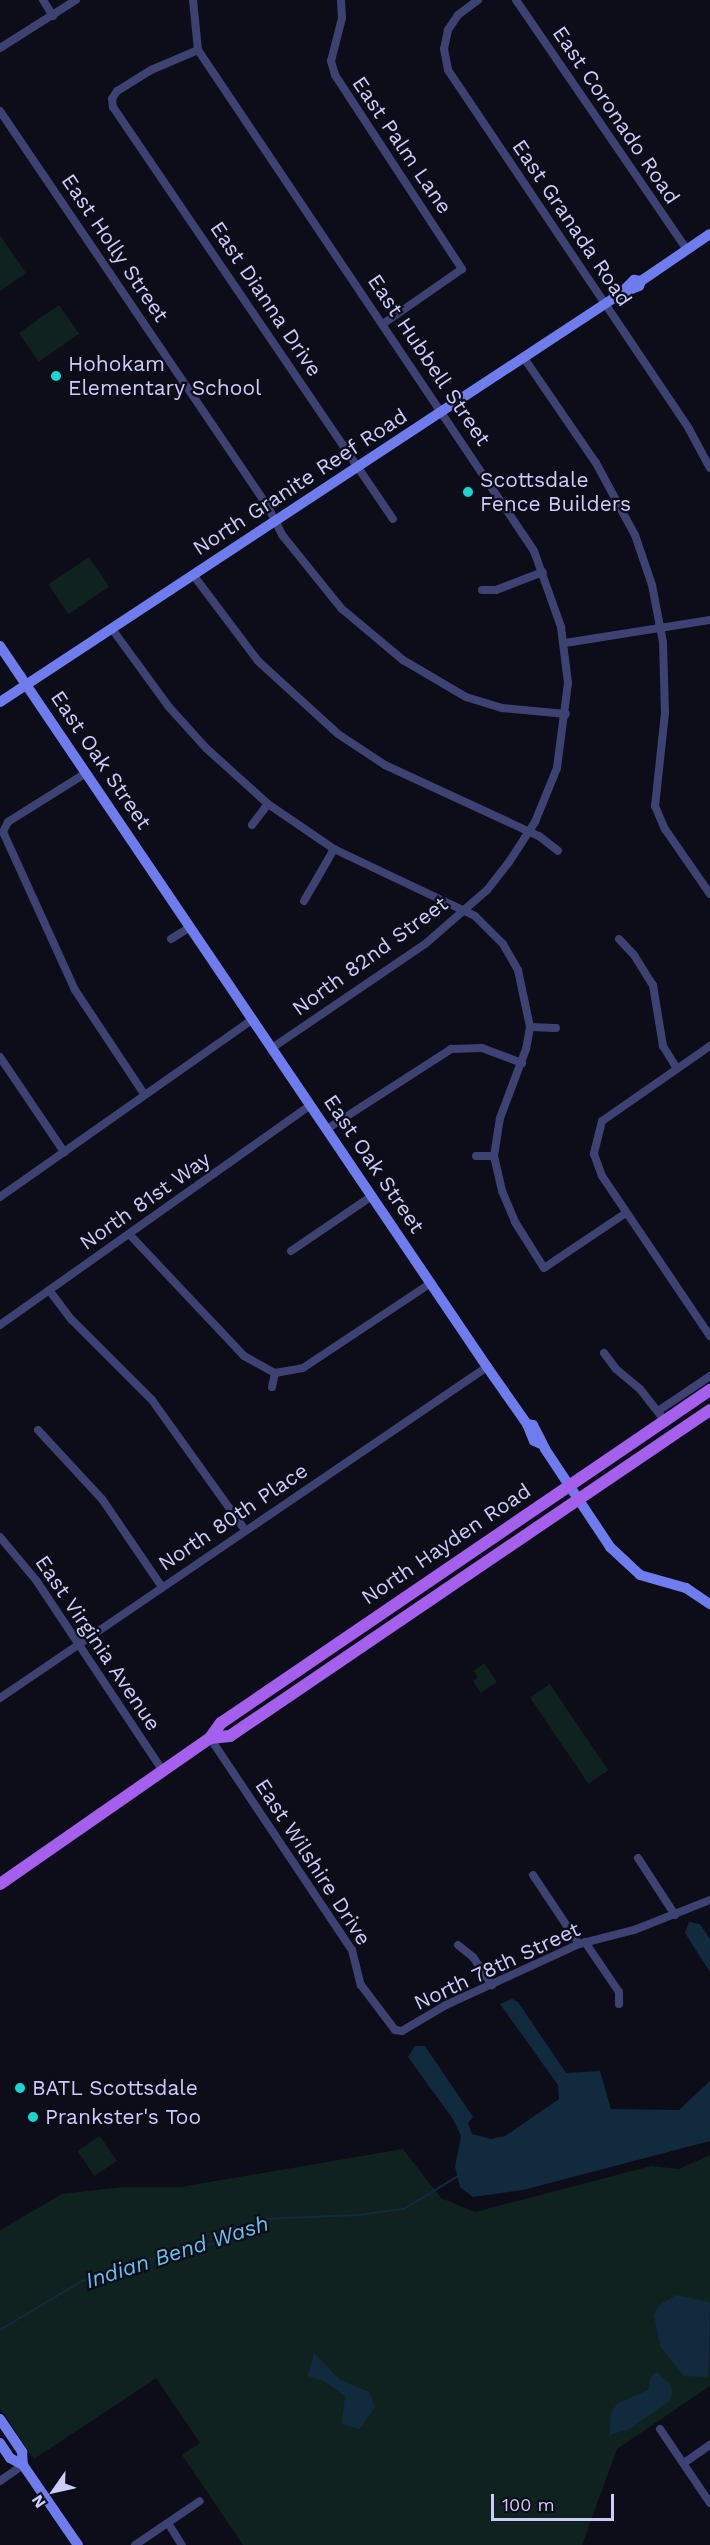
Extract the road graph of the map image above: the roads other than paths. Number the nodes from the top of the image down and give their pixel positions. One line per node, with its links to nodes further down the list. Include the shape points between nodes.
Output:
1 (43, 0): 7 (street)
2 (76, 0): 7 (street)
3 (193, 0): 9 (street, East Hubbell Street)
4 (341, 0): 14 (street, East Palm Lane, via 342,18 331,61 335,75 462,269)
5 (478, 0): 13 (street, East Granada Road, via 458,15 448,30 444,49 448,70)
6 (516, 0): 12 (street, East Coronado Road)
7 (53, 16): 8 (street)
8 (0, 48)
9 (198, 50): 14 (street, East Hubbell Street); 17 (street, East Dianna Drive, via 151,70 117,92 112,99 113,107)
10 (0, 111): 20 (street, East Holly Street)
11 (710, 234): 12 (street, North Granite Reef Road)
12 (687, 250): 13 (street, North Granite Reef Road, via 623,287 620,294)
13 (606, 303): 15 (street, North Granite Reef Road); 18 (street, East Granada Road, via 689,429)
14 (383, 324): 16 (street, East Hubbell Street)
15 (524, 358): 16 (street, North Granite Reef Road); 25 (street, via 612,488 635,535)
16 (442, 411): 17 (street, North Granite Reef Road); 21 (street, East Hubbell Street, via 522,530)
17 (358, 467): 19 (street, East Dianna Drive); 20 (street, North Granite Reef Road)
18 (710, 468)
19 (393, 519)
20 (275, 521): 22 (street, North Granite Reef Road); 31 (street, East Holly Street, via 311,574 342,609 403,660 437,682 485,704)
21 (543, 572): 23 (street, via 496,590); 27 (street, East Hubbell Street)
22 (194, 576): 26 (street, North Granite Reef Road); 35 (street, via 258,662 338,734 426,786)
23 (482, 590)
24 (710, 620): 25 (street)
25 (661, 628): 27 (street); 38 (street, via 665,713 655,806 665,829)
26 (112, 629): 29 (street, North Granite Reef Road); 33 (street, via 176,715)
27 (565, 643): 31 (street, East Hubbell Street)
28 (0, 646): 29 (street, East Oak Street)
29 (27, 685): 30 (street, North Granite Reef Road); 32 (street, East Oak Street)
30 (0, 702)
31 (566, 714): 35 (street, East Hubbell Street, via 557,768)
32 (87, 773): 41 (street, East Oak Street); 52 (street, via 8,822 3,832 75,990)
33 (268, 804): 34 (street); 36 (street)
34 (252, 825)
35 (530, 832): 37 (street); 40 (street, North 82nd Street, via 487,890)
36 (334, 849): 39 (street); 40 (street)
37 (558, 851)
38 (710, 894)
39 (304, 901)
40 (464, 910): 45 (street, via 484,924 511,956 527,999); 48 (street, North 82nd Street, via 384,973)
41 (190, 927): 42 (street); 44 (street, East Oak Street)
42 (171, 939)
43 (619, 939): 51 (street, via 653,985 663,1046)
44 (252, 1019): 48 (street, East Oak Street); 52 (street)
45 (530, 1027): 46 (street); 50 (street)
46 (556, 1028)
47 (710, 1046): 51 (street)
48 (272, 1048): 53 (street, East Oak Street)
49 (0, 1057): 55 (street)
50 (522, 1063): 54 (street, via 482,1048 451,1049); 57 (street, via 500,1118)
51 (677, 1068): 60 (street, via 610,1114 599,1127 594,1144 596,1164)
52 (144, 1094): 55 (street)
53 (311, 1105): 54 (street, East Oak Street); 61 (street, North 81st Way)
54 (327, 1129): 58 (street, East Oak Street)
55 (64, 1152): 59 (street)
56 (476, 1156): 57 (street)
57 (494, 1156): 60 (street, via 514,1222 544,1268)
58 (372, 1196): 62 (street); 63 (street, East Oak Street)
59 (0, 1197)
60 (626, 1213): 66 (street)
61 (130, 1234): 64 (street, North 81st Way); 69 (street, via 244,1356)
62 (291, 1251)
63 (431, 1283): 68 (street, East Oak Street); 69 (street, via 303,1368)
64 (49, 1290): 65 (street, North 81st Way); 78 (street, via 72,1320 152,1400)
65 (0, 1325)
66 (710, 1336)
67 (604, 1353): 74 (street)
68 (487, 1367): 76 (street, East Oak Street, via 527,1424 534,1441 541,1444); 78 (street, North 80th Place)
69 (275, 1373): 71 (street)
70 (710, 1376): 74 (street, North Hayden Road)
71 (272, 1387)
72 (710, 1390): 74 (main road, North Hayden Road)
73 (710, 1410): 77 (main road, North Hayden Road)
74 (661, 1416): 76 (main road, North Hayden Road)
75 (38, 1430): 80 (street, via 102,1499)
76 (568, 1485): 77 (street, East Oak Street); 81 (main road, North Hayden Road)
77 (578, 1500): 82 (street, East Oak Street, via 610,1547 631,1569 650,1579 686,1588); 83 (main road, North Hayden Road)
78 (245, 1530): 80 (street, North 80th Place)
79 (0, 1537): 84 (street, East Virginia Avenue)
80 (162, 1587): 84 (street, North 80th Place)
81 (399, 1600): 83 (main road); 86 (main road, North Hayden Road, via 221,1723)
82 (710, 1604)
83 (409, 1614): 86 (main road, North Hayden Road, via 230,1736)
84 (79, 1643): 85 (street, North 80th Place); 87 (street, East Virginia Avenue)
85 (0, 1698)
86 (210, 1738): 87 (main road, North Hayden Road); 97 (street, East Wilshire Drive, via 352,1950 361,1985 390,2028)
87 (164, 1771): 90 (main road, North Hayden Road)
88 (638, 1858): 92 (street)
89 (533, 1875): 93 (street)
90 (0, 1884)
91 (710, 1900): 92 (street, North 78th Street)
92 (675, 1914): 93 (street, North 78th Street, via 634,1930)
93 (582, 1943): 95 (street, North 78th Street); 96 (street, via 619,1992)
94 (458, 1946): 95 (street, via 473,1957)
95 (492, 1985): 97 (street, North 78th Street)
96 (619, 2004)
97 (402, 2031)
98 (0, 2419): 103 (street, via 22,2452)
99 (660, 2429): 102 (street)
100 (0, 2443): 103 (street, via 10,2458)
101 (710, 2445): 102 (street)
102 (684, 2463): 106 (street)
103 (23, 2464): 104 (street); 108 (street)
104 (0, 2481)
105 (200, 2501): 107 (street)
106 (710, 2503)
107 (168, 2523): 109 (street); 110 (street)
108 (78, 2545)
109 (135, 2545)
110 (182, 2545)

